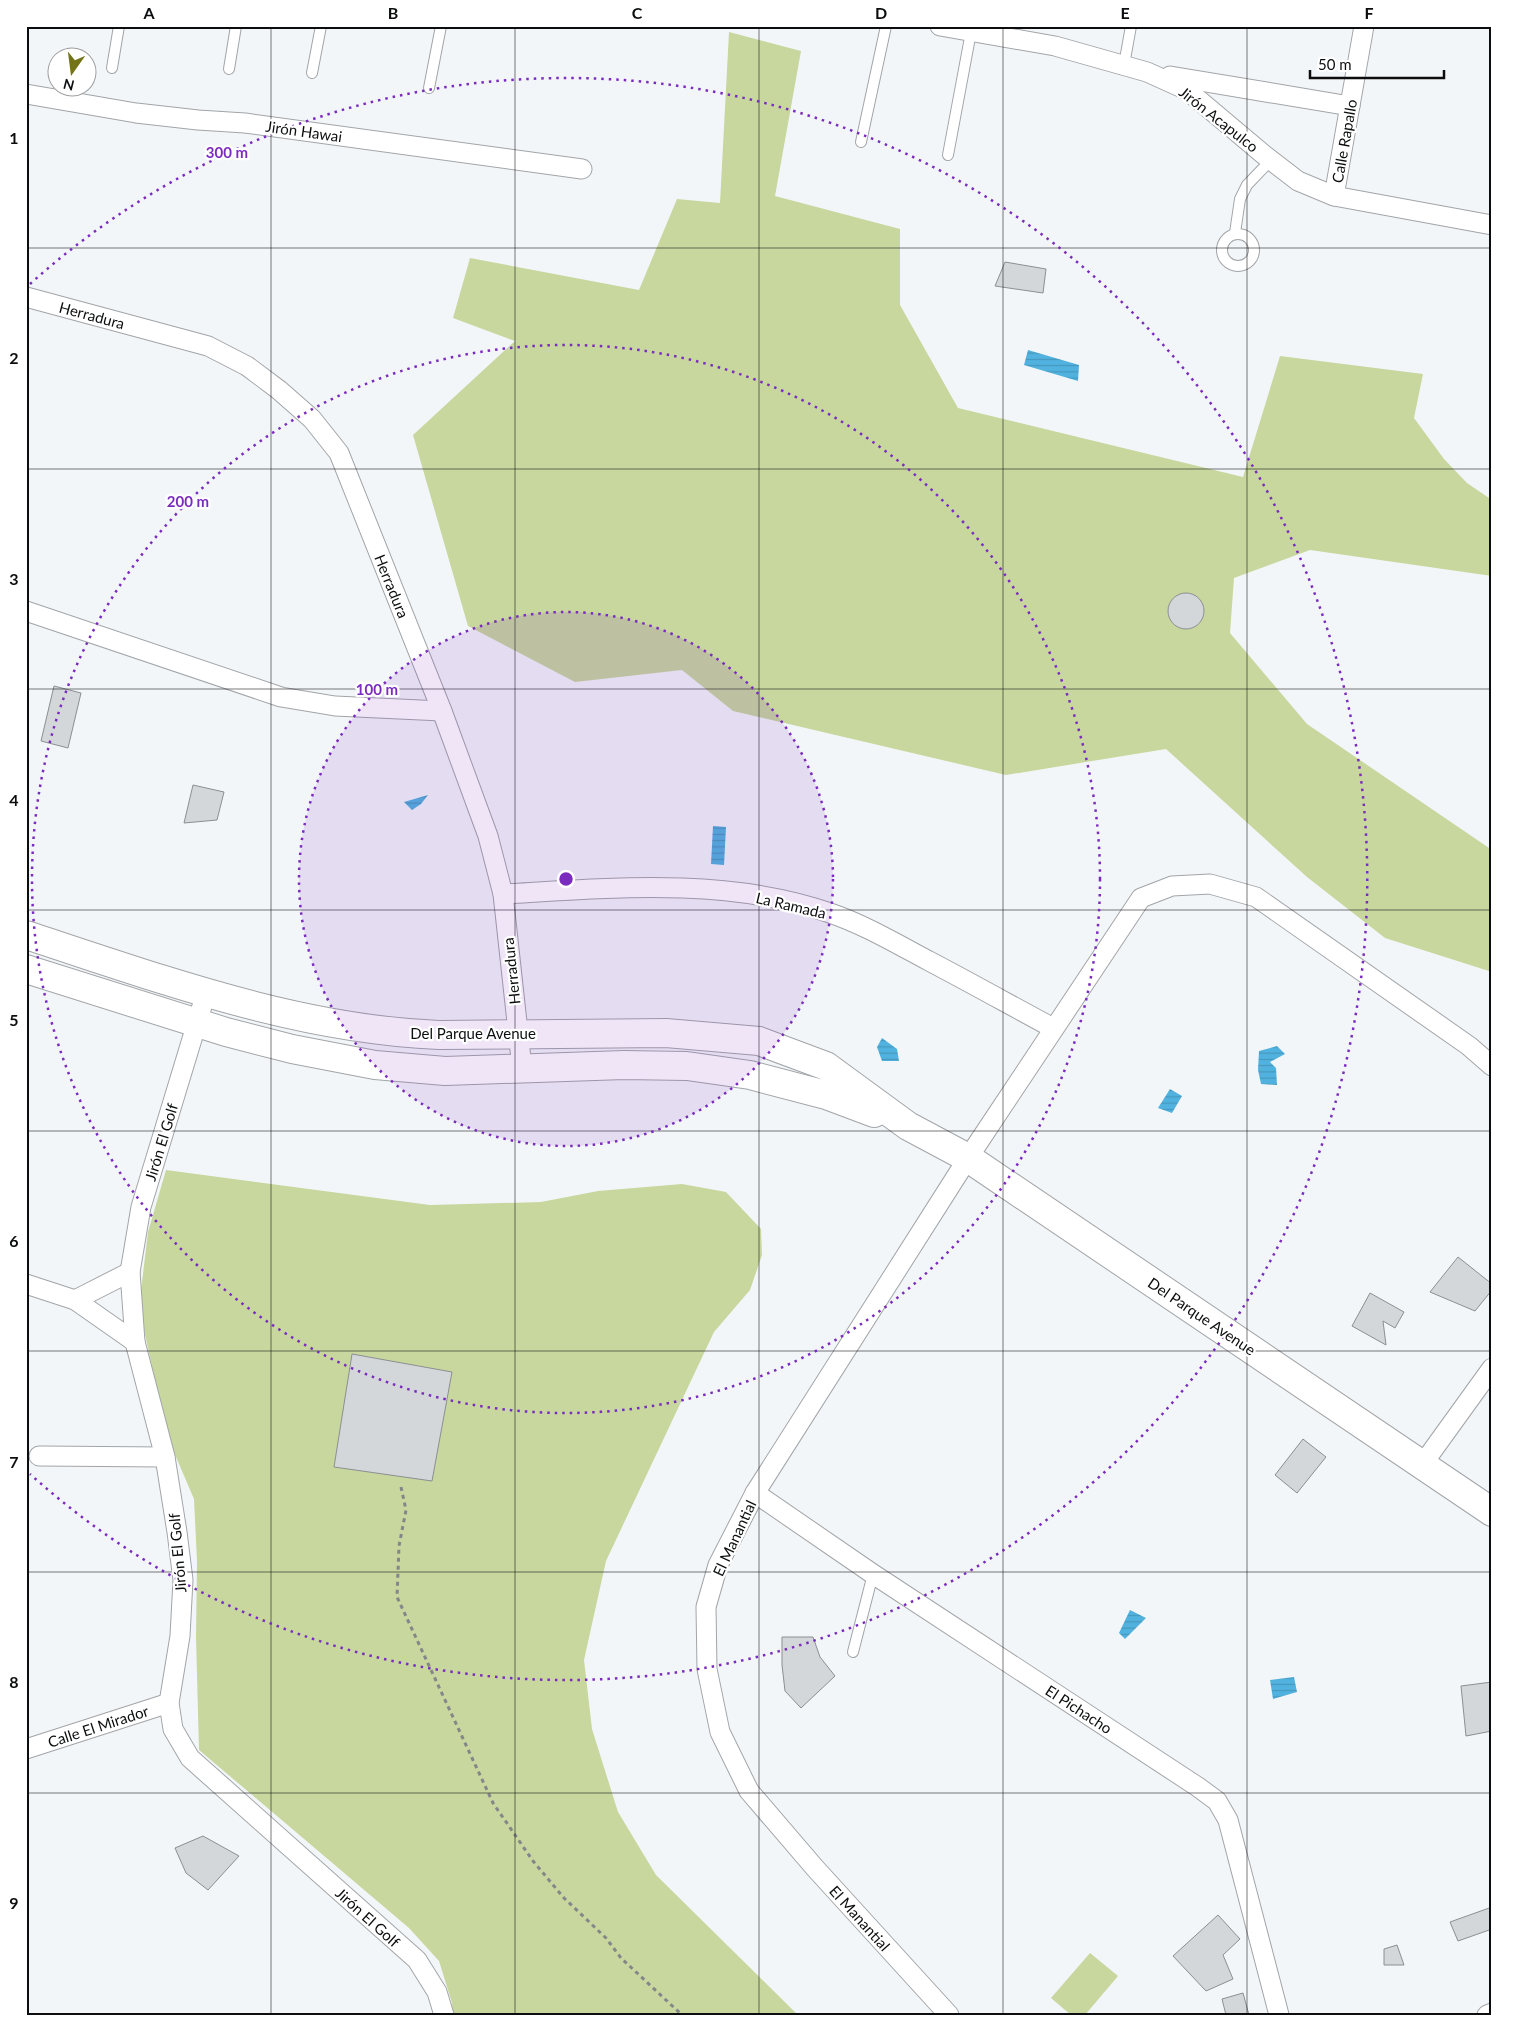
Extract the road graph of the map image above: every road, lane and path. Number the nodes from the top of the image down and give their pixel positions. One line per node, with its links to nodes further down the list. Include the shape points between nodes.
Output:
1 (119, 26): 11 (lane)
2 (236, 26): 12 (lane)
3 (321, 26): 14 (lane)
4 (441, 26): 15 (lane)
5 (886, 26): 18 (lane)
6 (940, 26): 9 (street, Jirón Acapulco)
7 (1131, 26): 10 (lane)
8 (1364, 26): 17 (street, Calle Rapallo)
9 (971, 32): 10 (street, Jirón Acapulco, via 1055,46); 19 (lane)
10 (1124, 65): 13 (street, Jirón Acapulco)
11 (112, 68)
12 (228, 68)
13 (1147, 72): 17 (street); 20 (street, Jirón Acapulco, via 1187,90)
14 (312, 73)
15 (429, 88)
16 (26, 94): 21 (street, Jirón Hawai, via 136,113 245,123)
17 (1350, 106): 22 (street, Calle Rapallo)
18 (861, 142)
19 (948, 155)
20 (1271, 160): 22 (street, Jirón Acapulco, via 1298,181); 24 (lane, via 1240,199)
21 (582, 168)
22 (1334, 196): 23 (street, Jirón Acapulco)
23 (1492, 225)
24 (1235, 233)
25 (26, 297): 27 (street, Herradura, via 208,346 247,366 312,419 339,453)
26 (26, 611): 27 (street, via 281,697 335,706)
27 (442, 711): 28 (street, Herradura, via 488,836)
28 (503, 894): 33 (street, La Ramada, via 626,887 725,892 780,900 830,913 881,935); 34 (street, Herradura)
29 (26, 935): 31 (street, Del Parque Avenue)
30 (26, 969): 32 (street, Del Parque Avenue)
31 (206, 993): 32 (street, Jirón El Golf); 34 (street, Del Parque Avenue, via 317,1021 377,1031 439,1035)
32 (196, 1023): 36 (street, Del Parque Avenue, via 292,1049 375,1065 445,1071); 39 (street, Jirón El Golf, via 141,1208)
33 (1053, 1028): 35 (street, El Manantial, via 1141,898 1172,886 1210,884 1256,897 1469,1046); 38 (street, El Manantial)
34 (518, 1034): 36 (street, Herradura); 37 (street, Del Parque Avenue, via 666,1032 758,1040 826,1066)
35 (1492, 1066)
36 (522, 1068): 37 (street, Del Parque Avenue, via 688,1066 741,1074 826,1095)
37 (908, 1126): 38 (street, Del Parque Avenue)
38 (968, 1158): 46 (street, Del Parque Avenue); 48 (street, El Manantial)
39 (130, 1272): 41 (street); 42 (street, Jirón El Golf)
40 (26, 1284): 41 (street)
41 (75, 1300): 42 (street)
42 (134, 1342): 45 (street, Jirón El Golf)
43 (1492, 1368): 46 (street)
44 (39, 1456): 45 (street)
45 (165, 1457): 52 (street, Jirón El Golf, via 183,1580 180,1636)
46 (1422, 1465): 49 (street, Del Parque Avenue)
47 (401, 1487): 56 (path, via 406,1510 399,1546 397,1597 493,1803 533,1861 564,1898)
48 (755, 1493): 50 (street, El Pichacho); 57 (street, El Manantial, via 718,1565 706,1607 707,1669 720,1732 749,1792)
49 (1492, 1512)
50 (873, 1574): 51 (lane); 58 (street, El Pichacho, via 1217,1802 1228,1820)
51 (853, 1652)
52 (169, 1703): 53 (street, Calle El Mirador); 55 (street, Jirón El Golf, via 173,1729 190,1758 417,1960 436,1992)
53 (26, 1749)
54 (1492, 2013): 59 (street)
55 (444, 2015)
56 (682, 2015)
57 (948, 2015)
58 (1279, 2015)
59 (1487, 2015)

